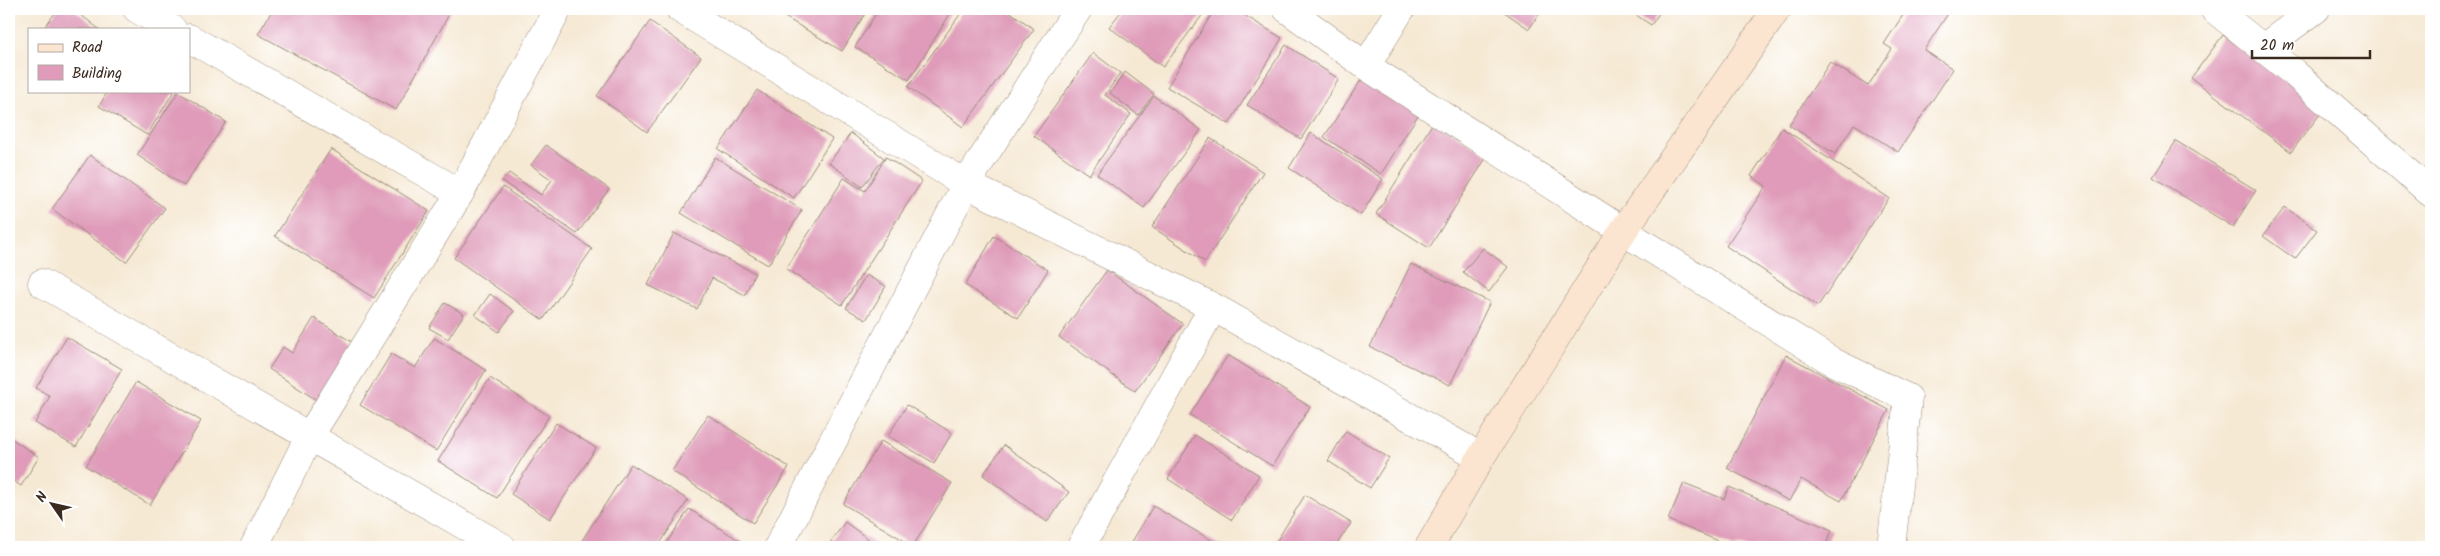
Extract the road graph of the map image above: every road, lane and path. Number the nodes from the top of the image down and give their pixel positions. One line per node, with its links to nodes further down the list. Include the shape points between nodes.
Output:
1 (136, 9): 10 (street)
2 (558, 9): 15 (street)
3 (680, 9): 14 (street)
4 (1078, 9): 14 (street)
5 (1287, 9): 13 (street)
6 (1402, 9): 13 (street)
7 (1777, 9): 17 (main road)
8 (2214, 9): 12 (street)
9 (2316, 9): 12 (street)
10 (170, 28)
11 (190, 39): 15 (street)
12 (2264, 48): 16 (street)
13 (1366, 66): 17 (street)
14 (966, 184): 19 (street); 24 (street)
15 (460, 193): 20 (street)
16 (2431, 193)
17 (1623, 231): 21 (main road); 27 (street, via 1833,362 1908,398)
18 (42, 283): 20 (street)
19 (1213, 307): 21 (street); 25 (street)
20 (309, 437): 22 (street); 23 (street)
21 (1482, 457): 26 (main road)
22 (254, 547)
23 (502, 547)
24 (778, 547)
25 (1080, 547)
26 (1429, 547)
27 (1892, 547)

